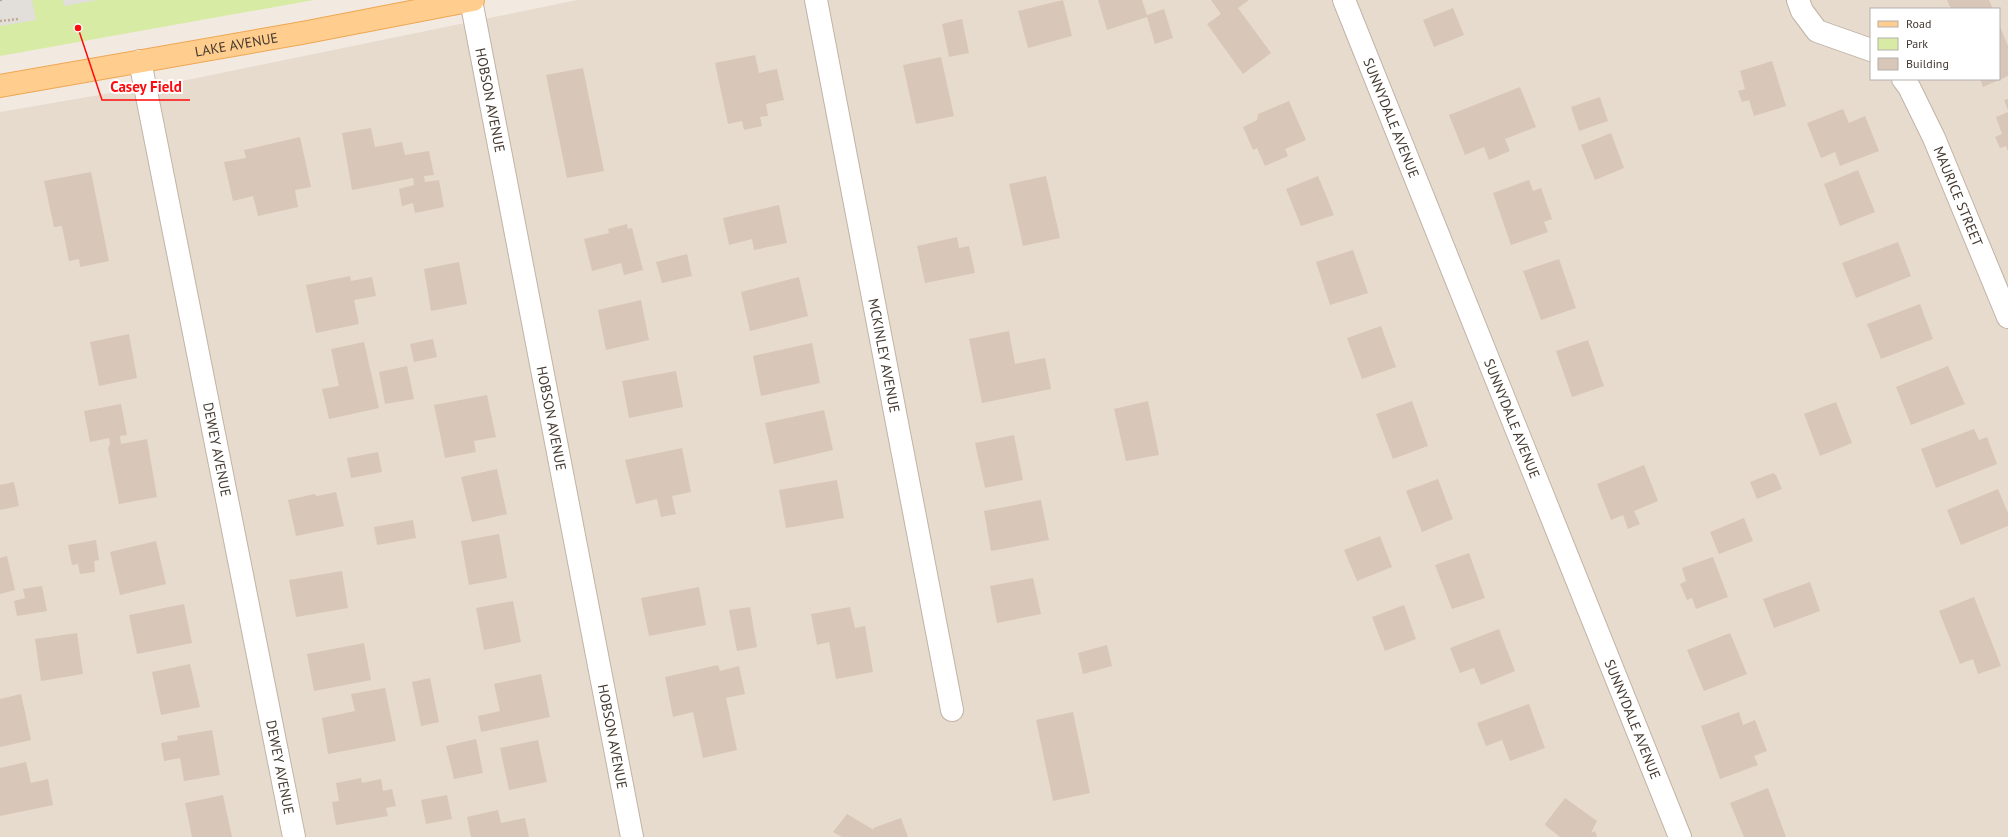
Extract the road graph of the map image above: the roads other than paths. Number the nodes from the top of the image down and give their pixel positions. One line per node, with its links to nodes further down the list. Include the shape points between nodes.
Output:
1 (472, 0): 6 (main road, LAKE AVENUE); 12 (street, HOBSON AVENUE)
2 (816, 0): 10 (street, MCKINLEY AVENUE)
3 (1344, 0): 13 (street, SUNNYDALE AVENUE)
4 (1798, 0): 5 (street, via 1802,11 1817,31)
5 (1870, 50)
6 (140, 61): 8 (main road, LAKE AVENUE); 11 (street, DEWEY AVENUE)
7 (1904, 80): 9 (street, MAURICE STREET, via 1934,138)
8 (0, 86)
9 (2008, 317)
10 (952, 710)
11 (294, 837)
12 (632, 837)
13 (1680, 837)

